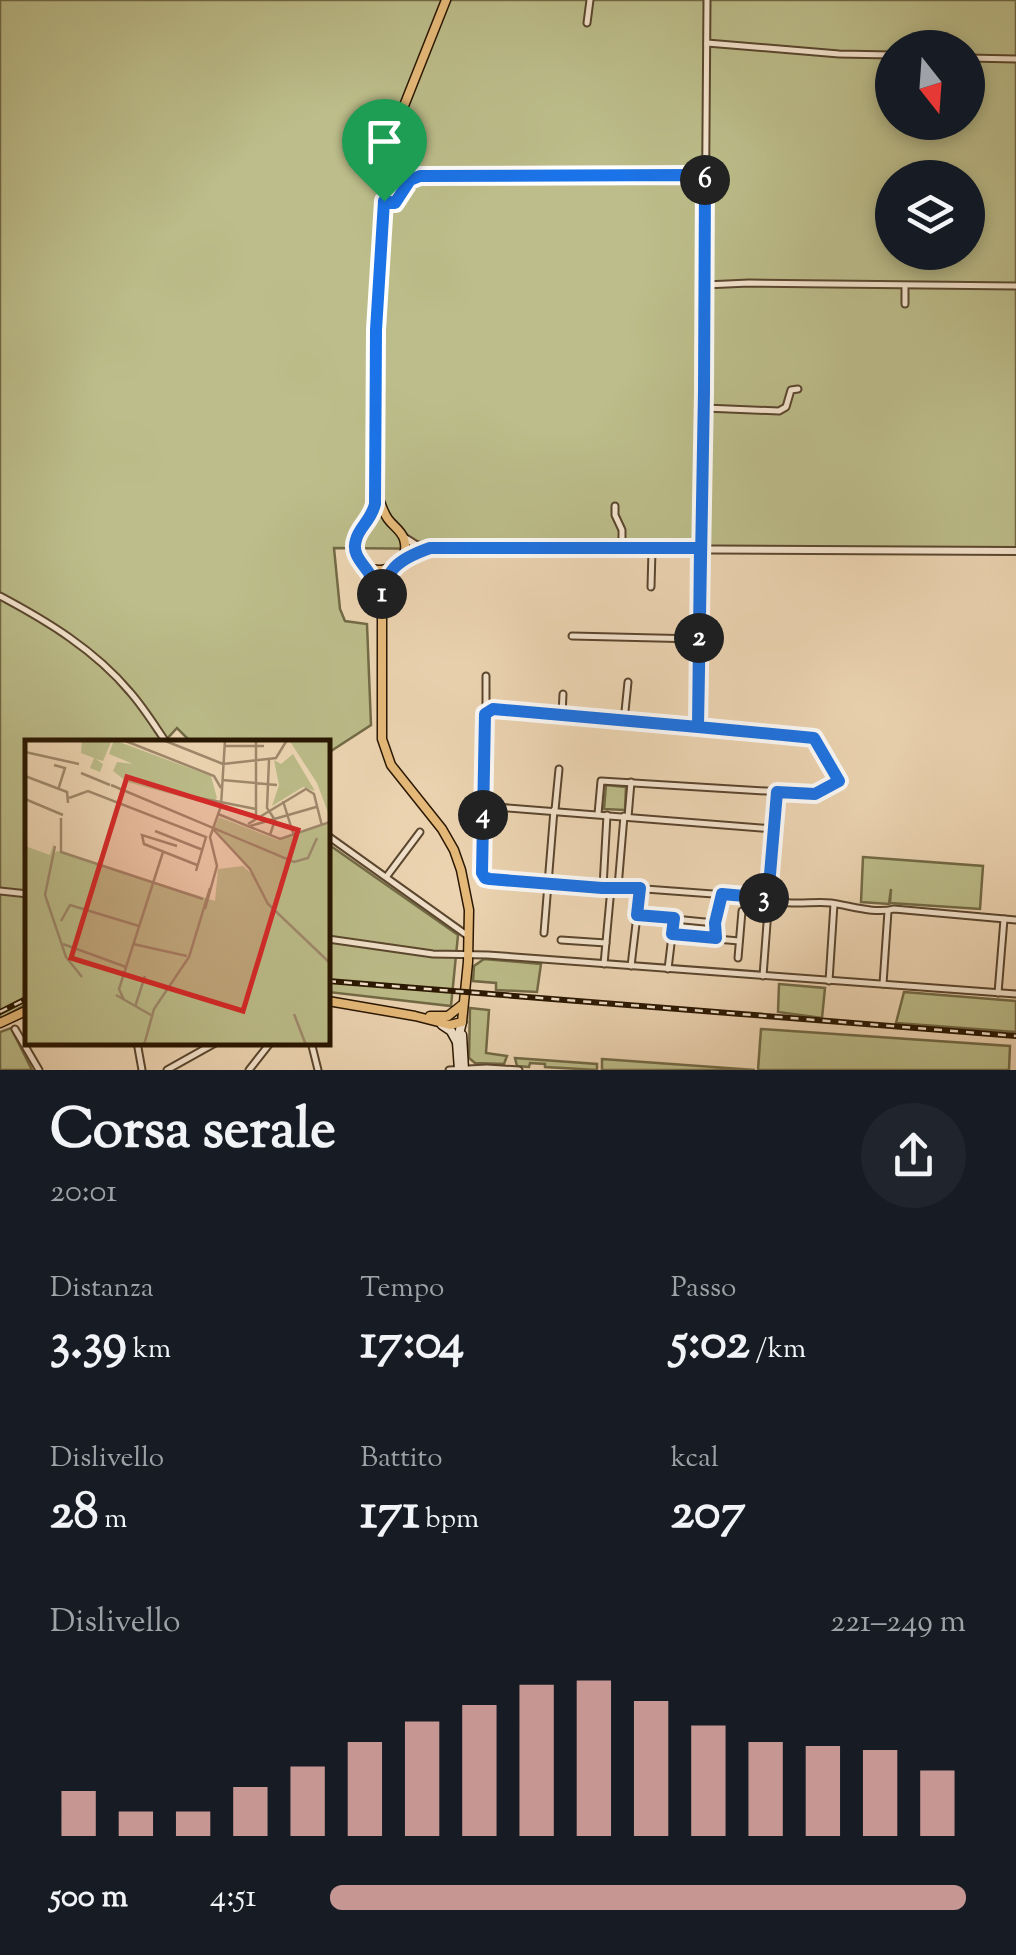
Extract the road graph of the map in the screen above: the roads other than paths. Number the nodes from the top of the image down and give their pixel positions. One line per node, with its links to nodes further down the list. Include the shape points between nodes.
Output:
1 (446, 0): 10 (main road, via 396,126)
2 (590, 0): 4 (street)
3 (707, 0): 5 (street)
4 (586, 23)
5 (706, 42): 6 (street); 9 (street)
6 (875, 55)
7 (985, 58): 8 (street)
8 (1016, 59)
9 (705, 178): 10 (street, via 420,176 395,203); 11 (street)
10 (384, 201): 17 (main road)
11 (705, 285): 12 (street); 16 (street)
12 (906, 286): 13 (street); 14 (street)
13 (1016, 286)
14 (905, 304)
15 (798, 389): 16 (street, via 780,411)
16 (704, 408): 25 (street)
17 (376, 484): 19 (main road); 20 (main road)
18 (614, 506): 23 (street)
19 (392, 524): 20 (main road); 21 (main road)
20 (366, 526): 27 (main road, via 355,545)
21 (403, 537): 22 (street); 28 (main road, via 404,552)
22 (430, 548): 23 (street); 28 (street)
23 (622, 548): 24 (street)
24 (652, 548): 25 (street); 29 (street)
25 (700, 548): 26 (street); 33 (street)
26 (1016, 551)
27 (364, 566): 28 (main road, via 378,572); 31 (main road)
28 (394, 567): 31 (main road, via 384,582)
29 (651, 587)
30 (0, 596): 41 (street, via 92,654)
31 (382, 607): 72 (main road, via 384,748 454,850 467,894)
32 (572, 636): 33 (street)
33 (699, 638): 40 (street)
34 (486, 676): 37 (street)
35 (628, 682): 39 (street)
36 (563, 694): 38 (street)
37 (488, 710): 38 (street); 45 (street)
38 (562, 715): 39 (street)
39 (624, 720): 40 (street)
40 (698, 727): 44 (street, via 814,738 839,781 815,794)
41 (165, 740)
42 (559, 770): 46 (street)
43 (631, 782): 44 (street); 47 (street, via 601,780); 49 (street)
44 (777, 792): 50 (street)
45 (483, 806): 46 (street); 54 (street, via 485,878)
46 (555, 810): 47 (street); 54 (street)
47 (598, 814): 48 (street)
48 (607, 815): 49 (street); 56 (street)
49 (626, 817): 50 (street); 55 (street)
50 (774, 829): 61 (street)
51 (420, 832): 53 (street)
52 (330, 837): 53 (street)
53 (387, 876): 72 (street)
54 (548, 883): 56 (street); 70 (street)
55 (615, 887): 56 (street); 57 (street); 77 (street)
56 (602, 888)
57 (640, 888): 60 (street); 65 (street)
58 (0, 891): 59 (street)
59 (25, 894)
60 (722, 894): 61 (street); 69 (street)
61 (768, 898): 62 (street); 83 (street)
62 (834, 904): 64 (street); 84 (street)
63 (742, 911): 76 (street)
64 (888, 911): 67 (street); 85 (street)
65 (637, 915): 66 (street); 81 (street)
66 (674, 918): 69 (street); 71 (street)
67 (1004, 919): 68 (street); 86 (street)
68 (1016, 920)
69 (715, 923): 74 (street)
70 (544, 932)
71 (672, 934): 74 (street); 82 (street)
72 (468, 936): 78 (main road)
73 (330, 938): 78 (street)
74 (716, 938): 76 (street)
75 (561, 940): 77 (street)
76 (739, 941): 79 (street)
77 (606, 943): 80 (street)
78 (468, 955): 80 (street); 89 (main road)
79 (738, 958)
80 (604, 964): 81 (street)
81 (631, 966): 82 (street)
82 (668, 968): 83 (street)
83 (763, 976): 84 (street)
84 (829, 980): 85 (street)
85 (883, 984): 86 (street)
86 (998, 993): 87 (street)
87 (1016, 994)
88 (330, 1001): 91 (main road)
89 (464, 1001): 92 (main road); 93 (main road)
90 (25, 1012): 94 (main road)
91 (414, 1016): 92 (main road); 93 (main road); 96 (main road, via 443,1026)
92 (448, 1016): 93 (main road)
93 (462, 1022): 96 (main road); 102 (main road)
94 (0, 1024)
95 (15, 1028): 103 (street)
96 (457, 1042): 102 (main road)
97 (138, 1045): 104 (street)
98 (212, 1045): 105 (street)
99 (269, 1045): 101 (street)
100 (312, 1045): 106 (street)
101 (252, 1069)
102 (459, 1069): 107 (street)
103 (39, 1070)
104 (142, 1070)
105 (167, 1070)
106 (318, 1070)
107 (519, 1070)

